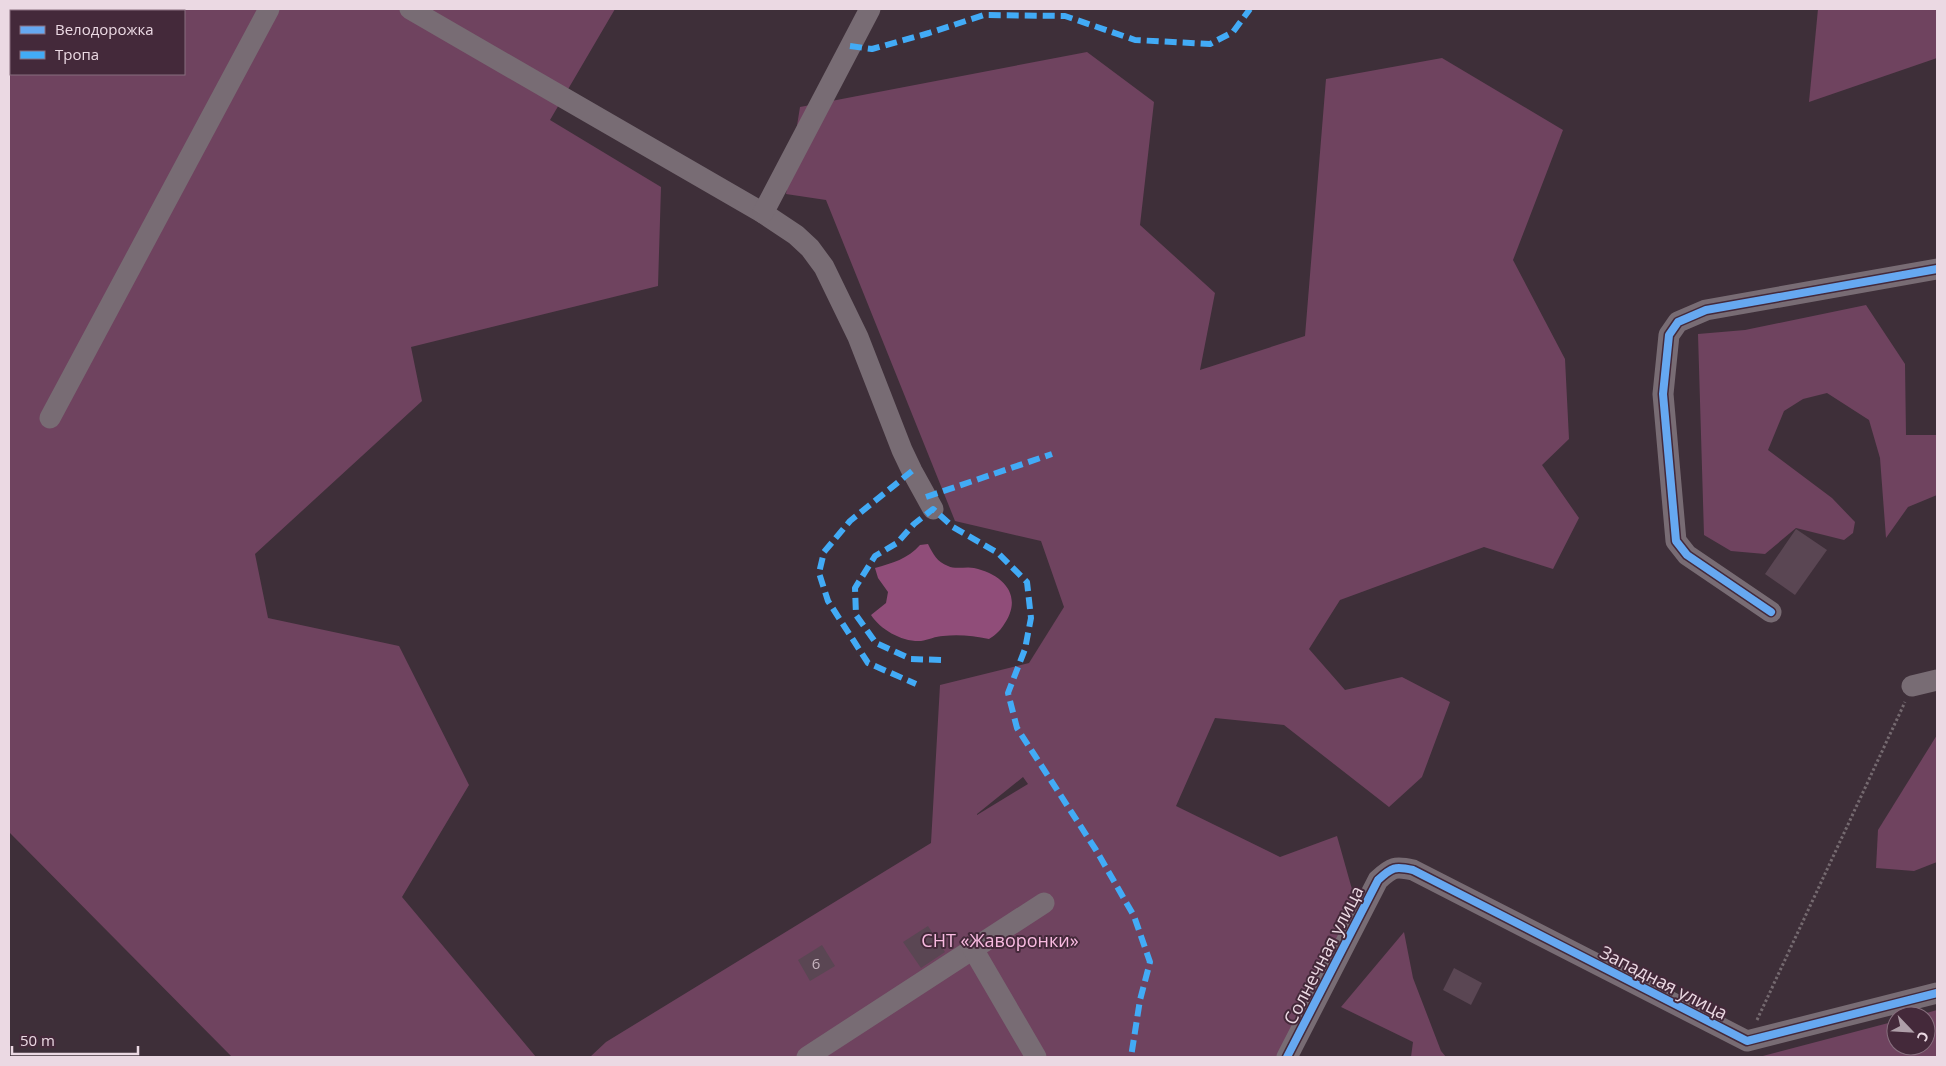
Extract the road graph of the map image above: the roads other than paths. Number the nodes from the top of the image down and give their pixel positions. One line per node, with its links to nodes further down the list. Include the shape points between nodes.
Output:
1 (269, 9): 6 (street)
2 (410, 9): 4 (street)
3 (870, 9): 4 (street)
4 (763, 213): 7 (street, via 796,235 824,266 858,337 912,472)
5 (1937, 269): 8 (street, via 1706,310 1678,322 1669,335 1663,394 1676,540 1693,560)
6 (50, 418)
7 (933, 508)
8 (1771, 612)
9 (1937, 680): 10 (street)
10 (1912, 686)
11 (1390, 869): 15 (street, Западная улица, via 1414,870); 18 (street, Солнечная улица, via 1378,880)
12 (1044, 903): 13 (street)
13 (973, 949): 16 (street); 17 (street)
14 (1937, 993): 15 (street)
15 (1743, 1049)
16 (807, 1057)
17 (1036, 1057)
18 (1287, 1057)

